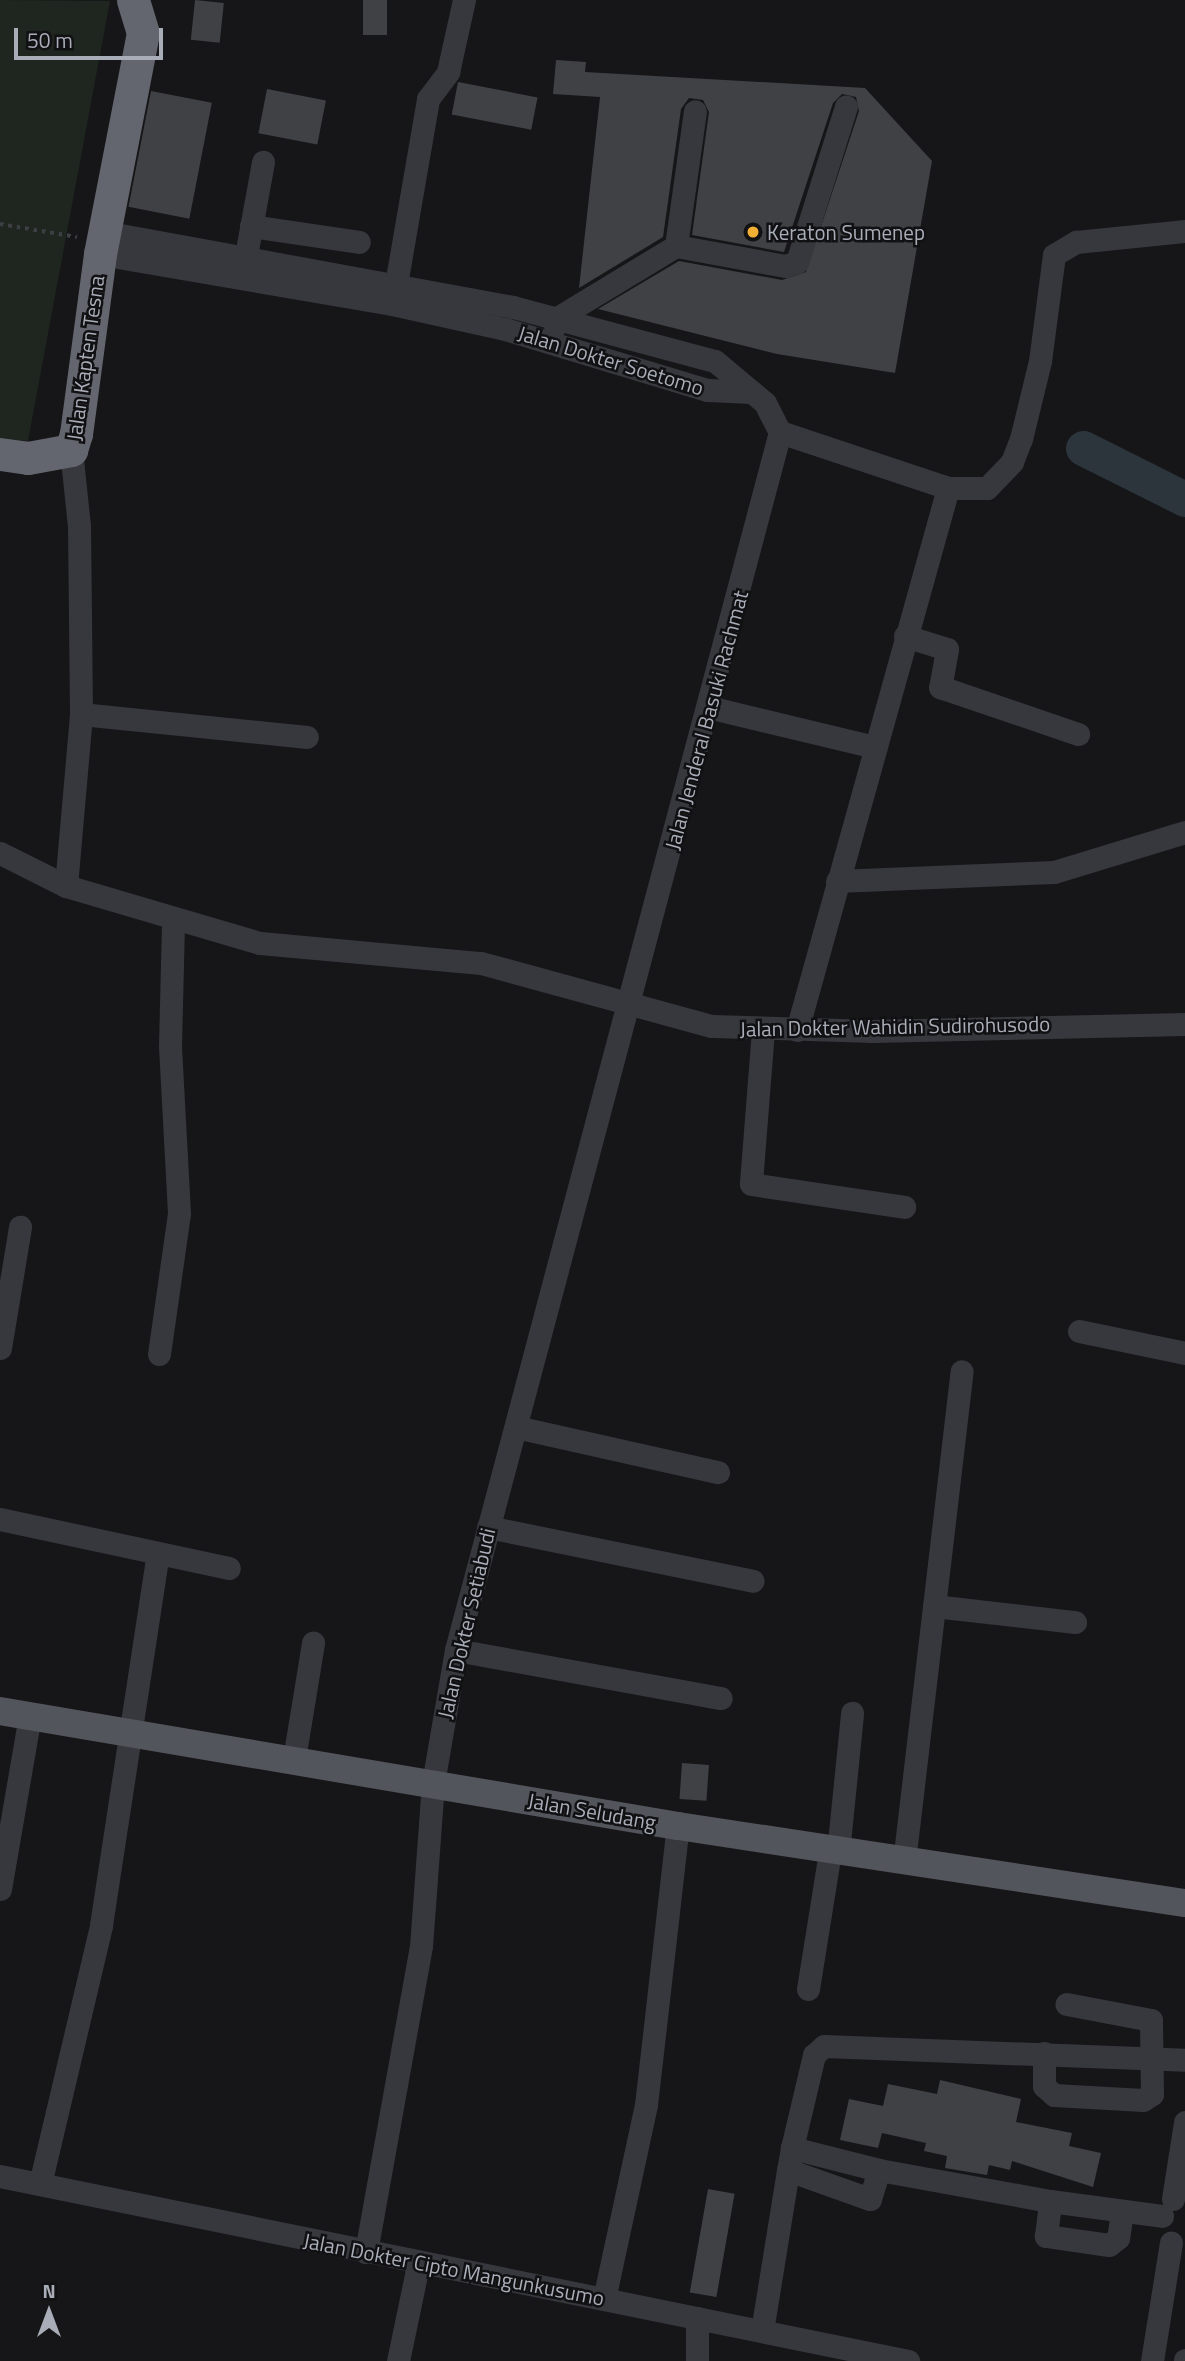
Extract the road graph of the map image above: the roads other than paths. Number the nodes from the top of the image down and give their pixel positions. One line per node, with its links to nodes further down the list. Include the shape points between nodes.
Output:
1 (464, 0): 12 (street, via 448,72 428,99)
2 (136, 1): 8 (highway, Jalan Kapten Tesna, via 143,33)
3 (846, 107): 10 (street, via 797,262 785,266)
4 (695, 111): 10 (street)
5 (262, 162): 6 (street)
6 (251, 226): 9 (street); 11 (street)
7 (1185, 231): 19 (street, via 1085,240 1054,255 1040,361 1012,462 987,488)
8 (102, 242): 11 (street, Jalan Dokter Soetomo); 17 (highway, Jalan Kapten Tesna)
9 (359, 242)
10 (676, 246): 13 (street)
11 (244, 267): 12 (street, Jalan Dokter Soetomo)
12 (394, 293): 13 (street, Jalan Dokter Soetomo); 14 (street, Jalan Dokter Soetomo)
13 (557, 318): 14 (street); 15 (street, Jalan Dokter Soetomo, via 715,361)
14 (551, 342): 15 (street, Jalan Dokter Soetomo, via 707,390)
15 (752, 392): 16 (street, via 774,415)
16 (780, 432): 19 (street); 21 (street, Jalan Jenderal Basuki Rachmat)
17 (71, 450): 18 (highway, via 28,458); 22 (street, Jalan Kapten Tesna)
18 (0, 454)
19 (948, 488): 20 (street)
20 (905, 636): 23 (street, via 947,649 940,687); 25 (street)
21 (708, 707): 25 (street); 31 (street, Jalan Jenderal Basuki Rachmat)
22 (81, 714): 24 (street); 29 (street, Jalan Kapten Tesna)
23 (1078, 734)
24 (307, 737)
25 (875, 747): 28 (street)
26 (1185, 832): 28 (street, via 1054,872)
27 (0, 853): 29 (street, Jalan Dokter Wahidin Sudirohusodo)
28 (838, 881): 34 (street)
29 (66, 886): 30 (street, Jalan Dokter Wahidin Sudirohusodo)
30 (173, 920): 31 (street, Jalan Dokter Wahidin Sudirohusodo, via 260,943 481,963); 41 (street, via 170,1046 179,1213)
31 (628, 1007): 33 (street, Jalan Dokter Wahidin Sudirohusodo); 43 (street, Jalan Dokter Setiabudi)
32 (1185, 1024): 34 (street, Jalan Dokter Wahidin Sudirohusodo)
33 (763, 1030): 34 (street, Jalan Dokter Wahidin Sudirohusodo); 35 (street, via 751,1184)
34 (797, 1030)
35 (904, 1207)
36 (20, 1227): 37 (street)
37 (4, 1289): 39 (street)
38 (1079, 1331): 40 (street)
39 (0, 1348)
40 (1185, 1353)
41 (159, 1354)
42 (962, 1371): 50 (street)
43 (516, 1427): 44 (street); 46 (street, Jalan Dokter Setiabudi)
44 (718, 1472)
45 (0, 1519): 47 (street)
46 (488, 1527): 49 (street); 53 (street, Jalan Dokter Setiabudi)
47 (158, 1553): 48 (street); 58 (street)
48 (229, 1568)
49 (753, 1581)
50 (934, 1606): 51 (street); 63 (street)
51 (1075, 1622)
52 (313, 1643): 59 (street)
53 (456, 1650): 54 (street); 60 (street, Jalan Dokter Setiabudi)
54 (721, 1698)
55 (0, 1711): 57 (main road, Jalan Seludang)
56 (852, 1713): 62 (street)
57 (30, 1715): 58 (main road, Jalan Seludang); 64 (street)
58 (131, 1730): 59 (main road, Jalan Seludang); 74 (street, via 100,1925)
59 (294, 1759): 60 (main road, Jalan Seludang)
60 (433, 1783): 61 (main road, Jalan Seludang); 79 (street, Jalan Dokter Setiabudi, via 421,1946)
61 (678, 1826): 62 (main road, Jalan Seludang); 81 (street, via 646,2105)
62 (834, 1851): 63 (main road, Jalan Seludang); 66 (street)
63 (904, 1862): 65 (main road, Jalan Seludang)
64 (0, 1888)
65 (1185, 1903)
66 (808, 1989)
67 (1066, 2004): 69 (street, via 1146,2015)
68 (1044, 2053): 69 (street); 69 (street, via 1047,2092 1143,2100 1152,2094); 72 (street, via 824,2046 814,2055)
69 (1152, 2058): 70 (street)
70 (1185, 2060)
71 (1185, 2122): 76 (street)
72 (790, 2159): 75 (street, via 872,2199 878,2170); 83 (street)
73 (0, 2176): 74 (street, Jalan Dokter Cipto Mangunkusumo)
74 (40, 2184): 79 (street, Jalan Dokter Cipto Mangunkusumo)
75 (1051, 2201): 77 (street); 77 (street, via 1045,2236 1092,2244 1115,2242)
76 (1173, 2204): 77 (street); 78 (street)
77 (1122, 2211)
78 (1178, 2246): 88 (street)
79 (366, 2252): 80 (street, Jalan Dokter Cipto Mangunkusumo)
80 (418, 2265): 81 (street, Jalan Dokter Cipto Mangunkusumo); 85 (street)
81 (604, 2299): 82 (street, Jalan Dokter Cipto Mangunkusumo)
82 (697, 2318): 83 (street, Jalan Dokter Cipto Mangunkusumo); 86 (street)
83 (762, 2330): 84 (street, Jalan Dokter Cipto Mangunkusumo)
84 (843, 2354): 87 (street, Jalan Dokter Cipto Mangunkusumo)
85 (398, 2361)
86 (697, 2361)
87 (908, 2361)
88 (1152, 2361)

